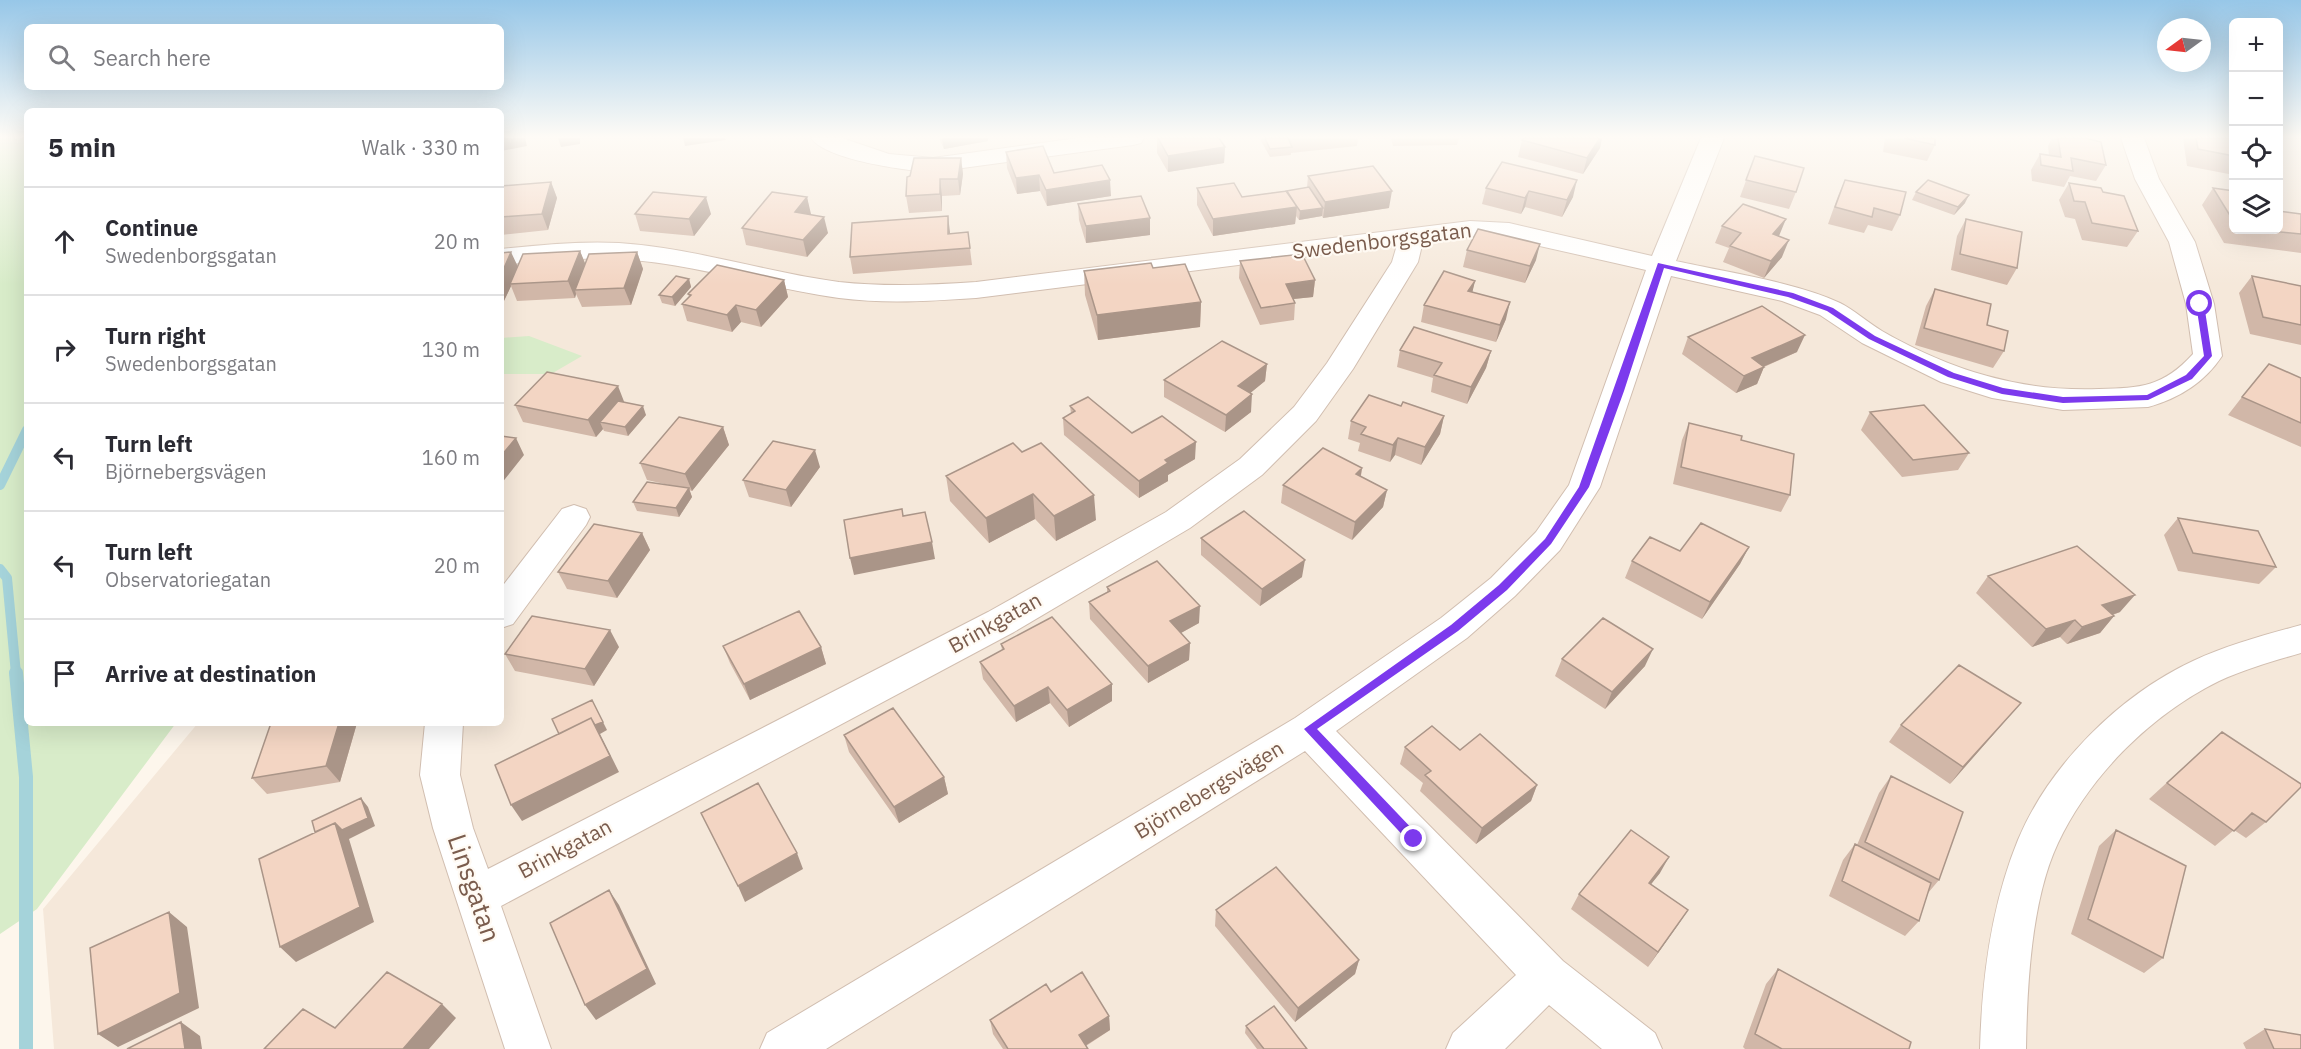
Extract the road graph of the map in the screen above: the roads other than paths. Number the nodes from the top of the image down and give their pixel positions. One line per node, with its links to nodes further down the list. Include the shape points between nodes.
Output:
1 (1693, 187): 5 (street, Björnebergsvägen)
2 (2151, 187): 5 (street, Swedenborgsgatan, via 2182,242 2200,304 2208,356 2189,377 2148,397 2063,400 2002,391 1951,375 1872,338 1830,309 1790,295)
3 (1408, 236): 4 (street, Swedenborgsgatan, via 976,290 908,294 841,291 685,258 618,251); 5 (street, Swedenborgsgatan, via 1470,229 1509,231); 11 (street, Brinkgatan, via 1411,243 1405,262 1305,414 1251,467 1178,520 1001,621)
4 (504, 257)
5 (1661, 265): 10 (street, Björnebergsvägen, via 1584,487 1548,541 1503,587 1454,628)
6 (574, 517): 7 (street)
7 (504, 610)
8 (2301, 639): 17 (street, via 2224,664 2159,698 2108,740 2075,778 2040,838 2016,914)
9 (444, 726): 11 (street, Linsgatan, via 440,775 453,828)
10 (1309, 729): 12 (street); 14 (street, Björnebergsvägen)
11 (478, 896): 13 (street, Linsgatan)
12 (1547, 976): 15 (street); 16 (street)
13 (528, 1049)
14 (783, 1049)
15 (1469, 1049)
16 (1639, 1049)
17 (2003, 1049)

